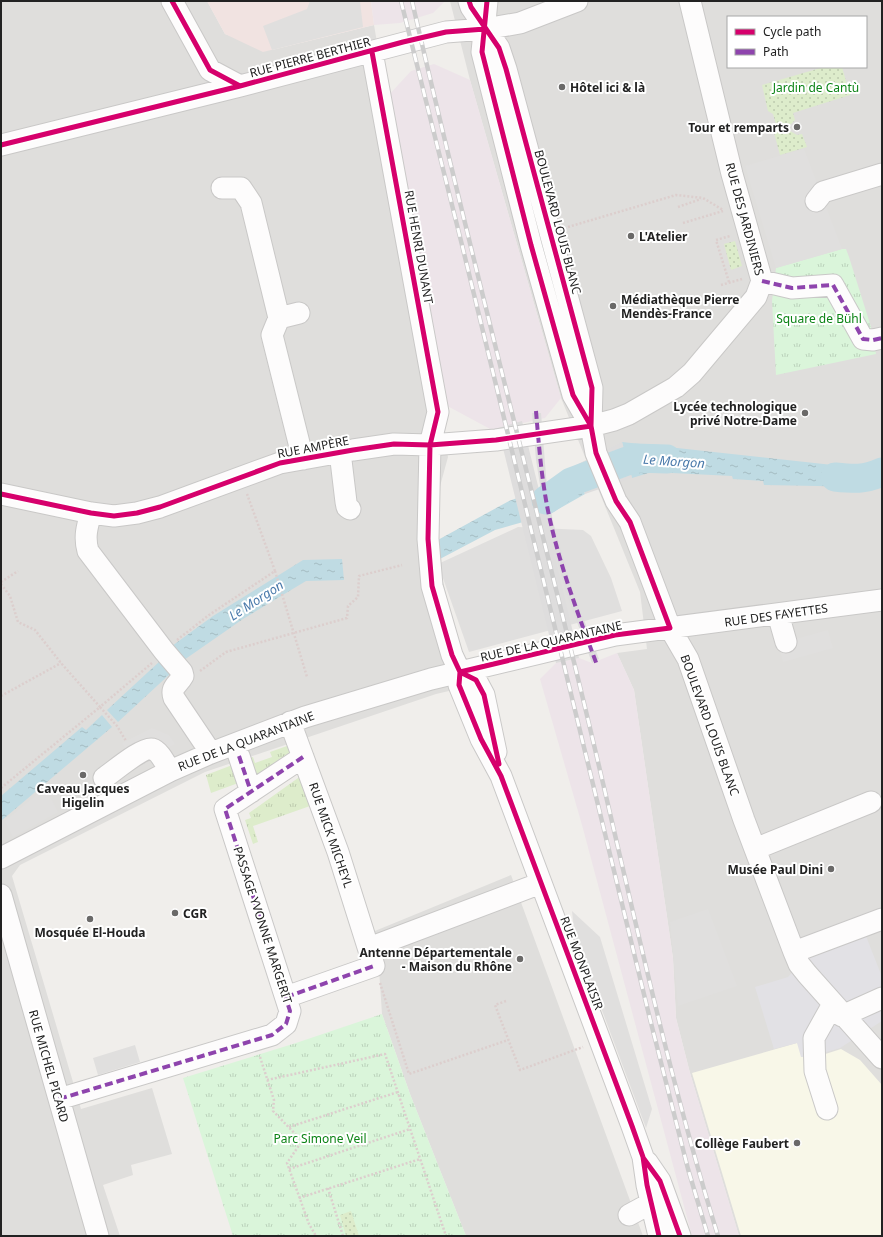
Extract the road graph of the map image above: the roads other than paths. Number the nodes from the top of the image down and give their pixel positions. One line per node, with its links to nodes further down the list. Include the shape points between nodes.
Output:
1 (172, 1): 8 (street, via 210,70)
2 (469, 1): 6 (street, BOULEVARD LOUIS BLANC)
3 (487, 1): 6 (street)
4 (577, 1): 6 (street, RUE PIERRE BERTHIER, via 520,23)
5 (690, 1): 13 (street, RUE DES JARDINIERS, via 748,230)
6 (485, 29): 7 (street, RUE PIERRE BERTHIER, via 446,32); 17 (street, BOULEVARD LOUIS BLANC, via 499,48 592,388)
7 (372, 52): 8 (street, RUE PIERRE BERTHIER); 18 (street, RUE HENRI DUNANT, via 438,412)
8 (240, 86): 9 (street, RUE PIERRE BERTHIER)
9 (1, 145)
10 (882, 174): 12 (street, via 823,192)
11 (222, 188): 15 (street, via 241,188 251,203)
12 (816, 201)
13 (752, 280): 16 (street, via 792,288 833,285 863,339); 17 (street, RUE DES JARDINIERS, via 756,297 692,373 676,388 629,414)
14 (299, 313): 15 (street)
15 (279, 318): 20 (street, via 272,335)
16 (878, 339)
17 (591, 426): 18 (street, RUE AMPÈRE, via 496,440); 26 (street, BOULEVARD LOUIS BLANC, via 596,453 610,489 630,522)
18 (430, 445): 19 (street, RUE AMPÈRE, via 394,444); 28 (street, RUE HENRI DUNANT, via 428,539 432,586 450,650)
19 (340, 452): 20 (street, RUE AMPÈRE); 22 (street, via 346,502)
20 (303, 459): 23 (street, RUE AMPÈRE, via 280,463 137,513 114,516)
21 (1, 494): 23 (street, RUE AMPÈRE)
22 (350, 508)
23 (91, 513): 30 (street, via 85,542 88,551 182,672 183,676 173,688 174,698)
24 (882, 600): 25 (street, RUE DES FAYETTES)
25 (778, 614): 26 (street, RUE DES FAYETTES); 27 (street)
26 (670, 628): 28 (street, RUE DE LA QUARANTAINE, via 615,635); 37 (street, BOULEVARD LOUIS BLANC, via 688,659)
27 (786, 642)
28 (460, 672): 29 (street, RUE DE LA QUARANTAINE); 39 (street, RUE MONPLAISIR, via 476,680 484,695 501,776)
29 (290, 722): 30 (street, RUE DE LA QUARANTAINE); 32 (street, RUE MICK MICHEYL)
30 (211, 753): 33 (street, RUE DE LA QUARANTAINE)
31 (239, 756): 35 (street)
32 (303, 757): 35 (street, PASSAGE YVONNE MARGERIT); 43 (street, RUE MICK MICHEYL, via 338,852)
33 (170, 771): 34 (street, via 158,753 152,750 135,756); 38 (street, RUE DE LA QUARANTAINE)
34 (104, 778)
35 (252, 792): 44 (street, PASSAGE YVONNE MARGERIT, via 225,809)
36 (871, 802): 37 (street)
37 (755, 849): 42 (street, BOULEVARD LOUIS BLANC)
38 (1, 858)
39 (541, 883): 43 (street); 50 (street, RUE MONPLAISIR)
40 (1, 895): 48 (street, RUE MICHEL PICARD)
41 (882, 919): 42 (street)
42 (794, 952): 46 (street, BOULEVARD LOUIS BLANC, via 799,964)
43 (371, 957): 44 (street)
44 (286, 997): 48 (street, PASSAGE YVONNE MARGERIT, via 290,1011 286,1024 272,1034)
45 (882, 998): 46 (street)
46 (838, 1010): 47 (street, BOULEVARD LOUIS BLANC); 49 (street, via 814,1038 815,1071)
47 (882, 1058)
48 (59, 1099): 53 (street, RUE MICHEL PICARD)
49 (827, 1109)
50 (643, 1157): 51 (street, RUE MONPLAISIR); 55 (street, RUE MONPLAISIR, via 660,1181)
51 (651, 1203): 52 (street); 54 (street, RUE MONPLAISIR)
52 (629, 1215)
53 (98, 1236)
54 (659, 1236)
55 (680, 1236)

